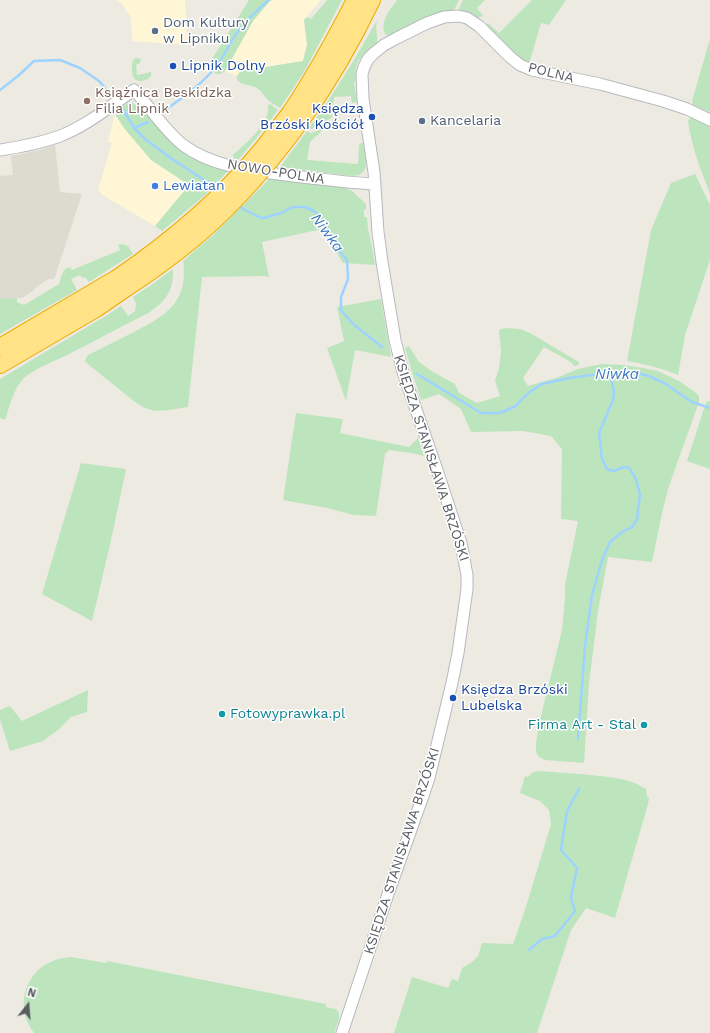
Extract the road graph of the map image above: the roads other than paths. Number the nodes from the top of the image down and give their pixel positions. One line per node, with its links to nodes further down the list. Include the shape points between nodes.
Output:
1 (355, 0): 7 (highway, bridge, via 307,87 262,149 211,203 149,255)
2 (372, 0): 7 (highway, bridge, via 320,95 252,182 180,250)
3 (368, 59): 4 (street, POLNA, via 384,45 411,30 444,17 458,16 467,18 479,26 510,57 532,70 600,84 663,101); 6 (street, KSIĘDZA STANISŁAWA BRZÓSKI, via 362,74 362,85)
4 (710, 120)
5 (0, 150): 6 (street, NOWO-POLNA, via 36,144 60,136 86,123 129,93 168,132 190,150 207,159 253,170)
6 (375, 184): 10 (street, KSIĘDZA STANISŁAWA BRZÓSKI, via 379,239 395,340 403,372 461,543 467,589 452,683 429,778)
7 (121, 284): 8 (highway); 9 (highway, via 96,309)
8 (0, 347)
9 (0, 365)
10 (342, 1033)

